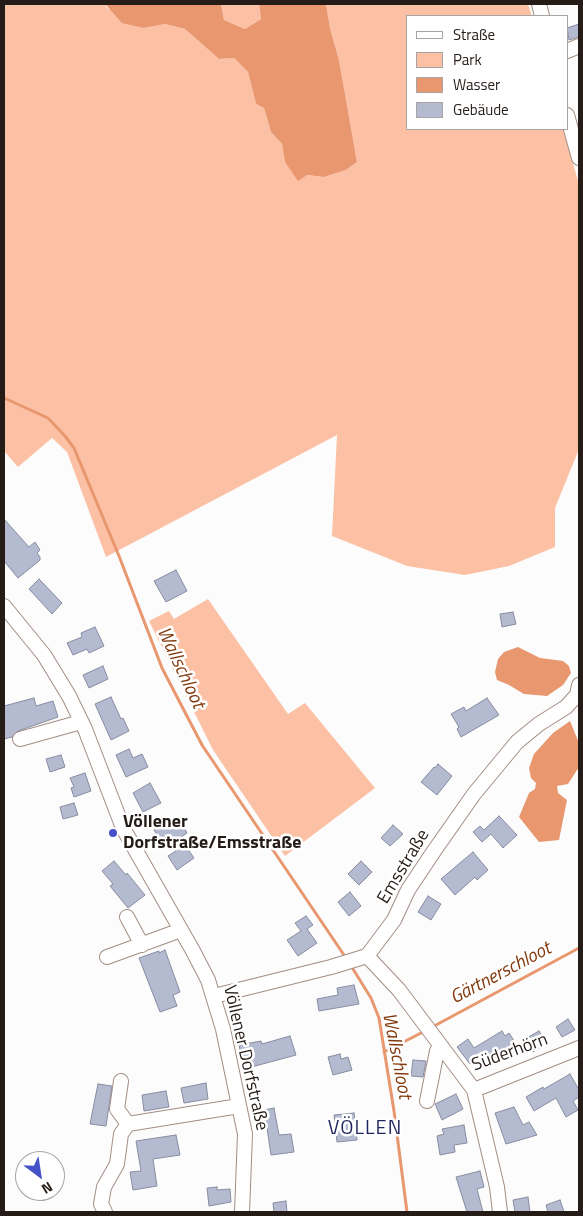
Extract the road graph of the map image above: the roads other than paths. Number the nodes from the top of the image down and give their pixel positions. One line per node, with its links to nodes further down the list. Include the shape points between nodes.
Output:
1 (568, 118): 2 (street)
2 (578, 151)
3 (4, 606): 5 (street, Völlener Dorfstraße, via 48,660)
4 (579, 692): 10 (street, Emsstraße, via 566,707 517,742 474,794 408,890 394,920)
5 (82, 722): 6 (street); 8 (street, Völlener Dorfstraße, via 123,828)
6 (20, 740)
7 (127, 917): 9 (street)
8 (181, 930): 9 (street); 12 (street, Völlener Dorfstraße)
9 (142, 945): 11 (street)
10 (367, 956): 12 (street); 13 (street, Süderhörn, via 399,990)
11 (107, 957)
12 (214, 996): 18 (street, Völlener Dorfstraße)
13 (442, 1047): 16 (street, Süderhörn); 17 (street, via 437,1051)
14 (579, 1048): 16 (street, Süderhörn)
15 (121, 1081): 19 (street, via 117,1109)
16 (474, 1090): 22 (street)
17 (427, 1101)
18 (239, 1106): 19 (street); 21 (street, Völlener Dorfstraße, via 245,1142)
19 (128, 1124): 20 (street, via 121,1134 118,1164 104,1187 101,1204)
20 (105, 1212)
21 (242, 1212)
22 (500, 1212)

